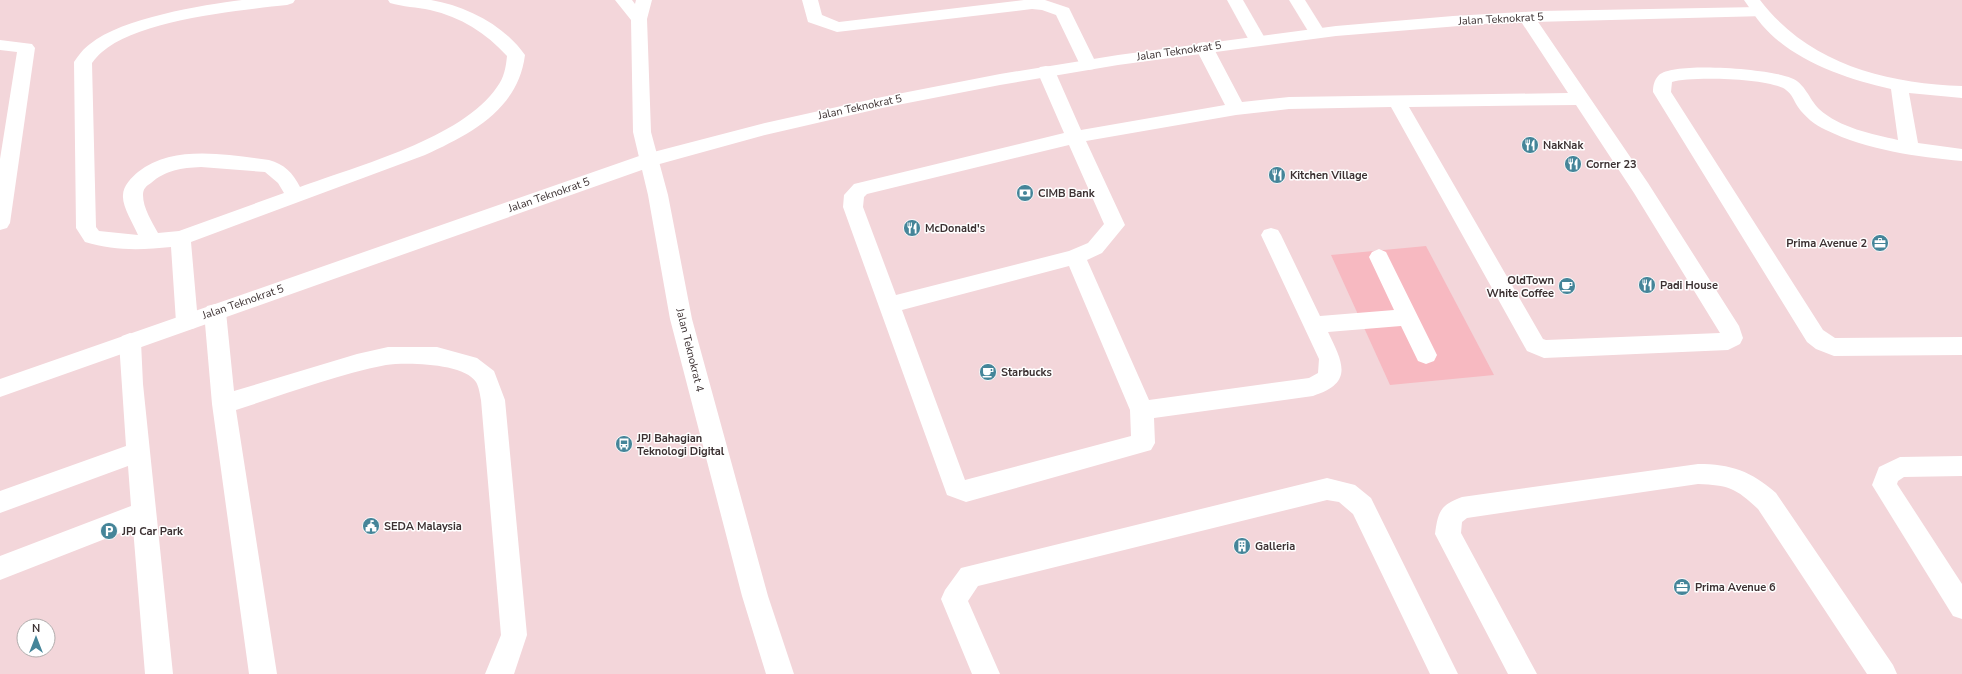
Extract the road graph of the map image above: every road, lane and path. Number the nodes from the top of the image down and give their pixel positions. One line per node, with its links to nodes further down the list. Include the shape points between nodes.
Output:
1 (287, 0): 30 (street, via 241,4 173,18 121,32 88,52 83,62 86,228 92,237 107,241)
2 (396, 0): 26 (street, via 450,10 480,22 504,41 516,55 514,72 506,89 485,112 454,136)
3 (623, 0): 9 (street, Jalan Teknokrat 4)
4 (810, 0): 7 (street, via 814,18 837,26 1032,4)
5 (1235, 0): 12 (street)
6 (1297, 0): 11 (street)
7 (1068, 6): 15 (street)
8 (1755, 6): 10 (street, Jalan Teknokrat 5); 17 (street, via 1785,37 1825,60 1873,79)
9 (641, 9): 25 (street, Jalan Teknokrat 4, via 642,132)
10 (1526, 18): 11 (street, Jalan Teknokrat 5); 19 (street)
11 (1317, 32): 12 (street, Jalan Teknokrat 5)
12 (1257, 40): 14 (street, Jalan Teknokrat 5)
13 (0, 45): 27 (street, via 26,48)
14 (1204, 47): 15 (street, Jalan Teknokrat 5); 21 (street)
15 (1088, 65): 16 (street, Jalan Teknokrat 5)
16 (1046, 71): 22 (street); 25 (street, Jalan Teknokrat 5, via 825,114 702,144)
17 (1899, 85): 18 (street, via 1923,90); 23 (street)
18 (1962, 92)
19 (1582, 99): 20 (street); 20 (street, via 1731,332 1732,338 1728,341 1544,349 1535,345)
20 (1396, 101): 21 (street, via 1288,103)
21 (1236, 109): 22 (street)
22 (1075, 137): 31 (street, via 1115,225 1096,248); 33 (street, via 861,189 854,195 854,207)
23 (1909, 147): 24 (street); 39 (street, via 1837,128 1820,119 1806,105 1799,91 1784,81 1741,74 1678,75 1666,78 1662,84 1662,92 1815,336 1834,347)
24 (1962, 155)
25 (649, 160): 34 (street, Jalan Teknokrat 5); 53 (street, Jalan Teknokrat 4, via 681,319 755,596)
26 (295, 196): 29 (street); 30 (street, via 281,172 269,166 184,160 166,163 147,173 135,185 132,196)
27 (0, 223)
28 (1271, 235): 37 (street)
29 (181, 238): 30 (street); 36 (street)
30 (152, 242)
31 (1075, 257): 33 (street); 43 (street)
32 (1379, 257): 35 (street)
33 (890, 305): 43 (street, via 956,488 966,491 1143,443)
34 (215, 312): 36 (street, Jalan Teknokrat 5); 42 (street)
35 (1408, 317): 37 (street); 40 (street)
36 (187, 322): 38 (street, Jalan Teknokrat 5)
37 (1314, 326): 43 (street, via 1330,359 1329,378 1313,387)
38 (130, 342): 41 (street, Jalan Teknokrat 5); 44 (street)
39 (1962, 346)
40 (1426, 355)
41 (0, 388)
42 (224, 404): 51 (street); 52 (street, via 388,356 437,356 469,364 486,377 493,400 514,635)
43 (1142, 410)
44 (139, 451): 46 (street); 47 (street)
45 (1962, 466): 49 (street, via 1900,468 1888,474 1884,485)
46 (0, 502)
47 (145, 512): 48 (street); 50 (street)
48 (0, 568)
49 (1962, 607)
50 (159, 674)
51 (263, 674)
52 (499, 674)
53 (780, 674)
54 (986, 674): 55 (street, via 954,599 970,576 1327,489 1346,493 1362,506)
55 (1444, 674)
56 (1523, 674): 57 (street, via 1448,534 1450,516 1462,508 1698,474 1737,478 1767,501)
57 (1883, 674)

